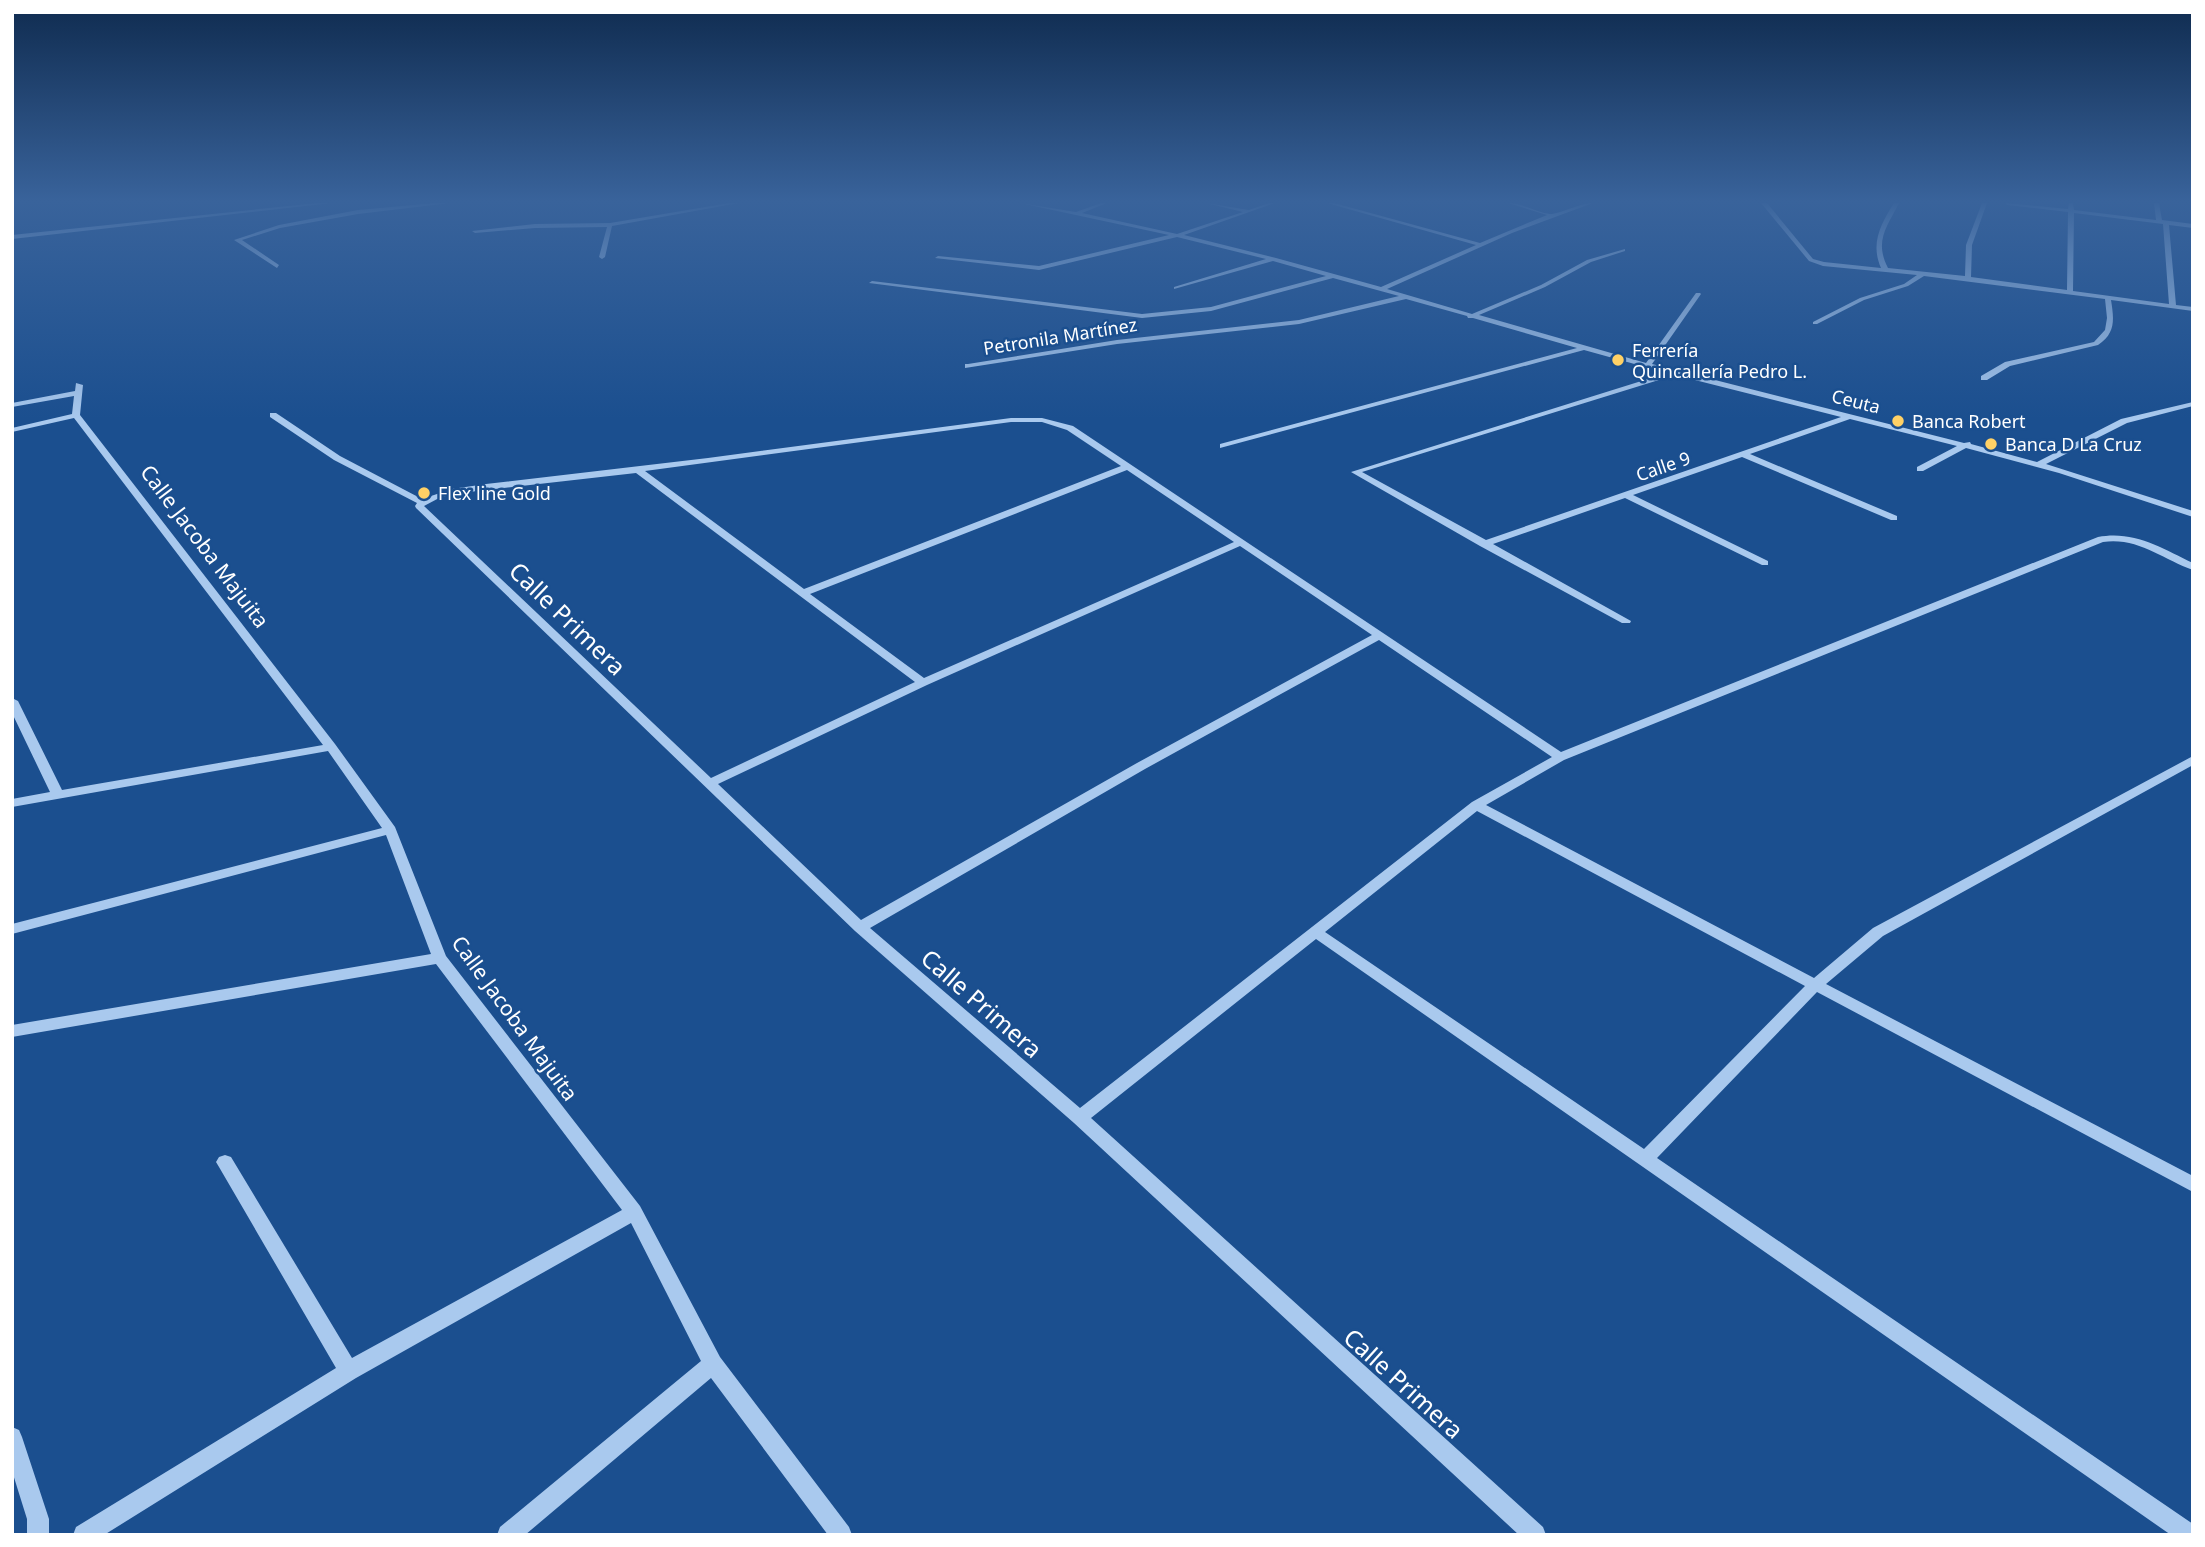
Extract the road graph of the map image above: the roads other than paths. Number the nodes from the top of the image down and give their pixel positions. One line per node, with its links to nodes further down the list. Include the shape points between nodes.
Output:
1 (1219, 275): 11 (street)
2 (1415, 275): 12 (street)
3 (1563, 275): 19 (street)
4 (1921, 275): 20 (street)
5 (1943, 275): 9 (street)
6 (2070, 275): 13 (street)
7 (2169, 275): 17 (street)
8 (1333, 276): 10 (street, via 1211,309 1154,316 1118,316); 12 (street, Ceuta)
9 (1968, 278): 13 (street)
10 (872, 283)
11 (1176, 288)
12 (1380, 290): 15 (street, Ceuta)
13 (2070, 292): 16 (street)
14 (1698, 295): 23 (street)
15 (1405, 297): 19 (street, Ceuta); 22 (street, Petronila Martínez, via 1299,322 1116,342)
16 (2108, 298): 17 (street); 25 (street, via 2110,332 2106,338 2008,365)
17 (2173, 307): 18 (street)
18 (2193, 309)
19 (1470, 317): 21 (street, Ceuta)
20 (1815, 323)
21 (1583, 349): 23 (street, Ceuta); 33 (street)
22 (968, 366)
23 (1647, 366): 24 (street, Ceuta)
24 (1674, 373): 30 (street, Ceuta); 44 (street, via 1355,472)
25 (1984, 378)
26 (2193, 404): 35 (street, via 2124,421)
27 (12, 405): 28 (street, via 79,389)
28 (76, 415): 31 (street); 52 (street, Calle Jacoba Majuita)
29 (273, 415): 40 (street, via 337,458)
30 (1852, 416): 32 (street, Ceuta); 34 (street, Calle 9)
31 (12, 430)
32 (1967, 444): 35 (street, Ceuta); 37 (street)
33 (1223, 446)
34 (1745, 455): 39 (street, Calle 9); 42 (street)
35 (2040, 464): 41 (street, Ceuta)
36 (1126, 467): 38 (street, via 1070,428 1032,420); 43 (street); 47 (street)
37 (1920, 468)
38 (638, 470): 40 (street, via 480,488); 47 (street)
39 (1626, 495): 44 (street, Calle 9); 45 (street)
40 (426, 500): 55 (street, Calle Primera, via 419,506)
41 (2193, 514)
42 (1894, 518)
43 (1240, 543): 49 (street); 50 (street)
44 (1483, 544): 48 (street)
45 (1765, 563)
46 (2193, 567): 53 (street, via 2132,539 2101,539)
47 (803, 593): 50 (street)
48 (1626, 621)
49 (1378, 636): 53 (street); 60 (street)
50 (923, 683): 55 (street)
51 (12, 701): 56 (street)
52 (331, 747): 56 (street); 59 (street, Calle Jacoba Majuita)
53 (1560, 757): 58 (street)
54 (2193, 760): 64 (street, via 1878,932)
55 (709, 784): 60 (street, Calle Primera)
56 (58, 795): 57 (street)
57 (12, 803)
58 (1476, 805): 62 (street); 64 (street)
59 (390, 830): 61 (street); 63 (street, Calle Jacoba Majuita)
60 (860, 927): 66 (street, Calle Primera)
61 (12, 929)
62 (1315, 932): 66 (street); 67 (street)
63 (440, 958): 65 (street); 70 (street, Calle Jacoba Majuita)
64 (1814, 986): 67 (street); 69 (street)
65 (12, 1031)
66 (1080, 1118): 78 (street, Calle Primera)
67 (1646, 1159): 79 (street)
68 (225, 1162): 72 (street)
69 (2193, 1185)
70 (634, 1212): 71 (street, Calle Jacoba Majuita); 72 (street)
71 (713, 1364): 76 (street); 77 (street, Calle Jacoba Majuita)
72 (349, 1371): 75 (street)
73 (12, 1437): 74 (street, via 38,1519)
74 (38, 1535)
75 (84, 1535)
76 (508, 1535)
77 (841, 1535)
78 (1535, 1535)
79 (2190, 1535)

